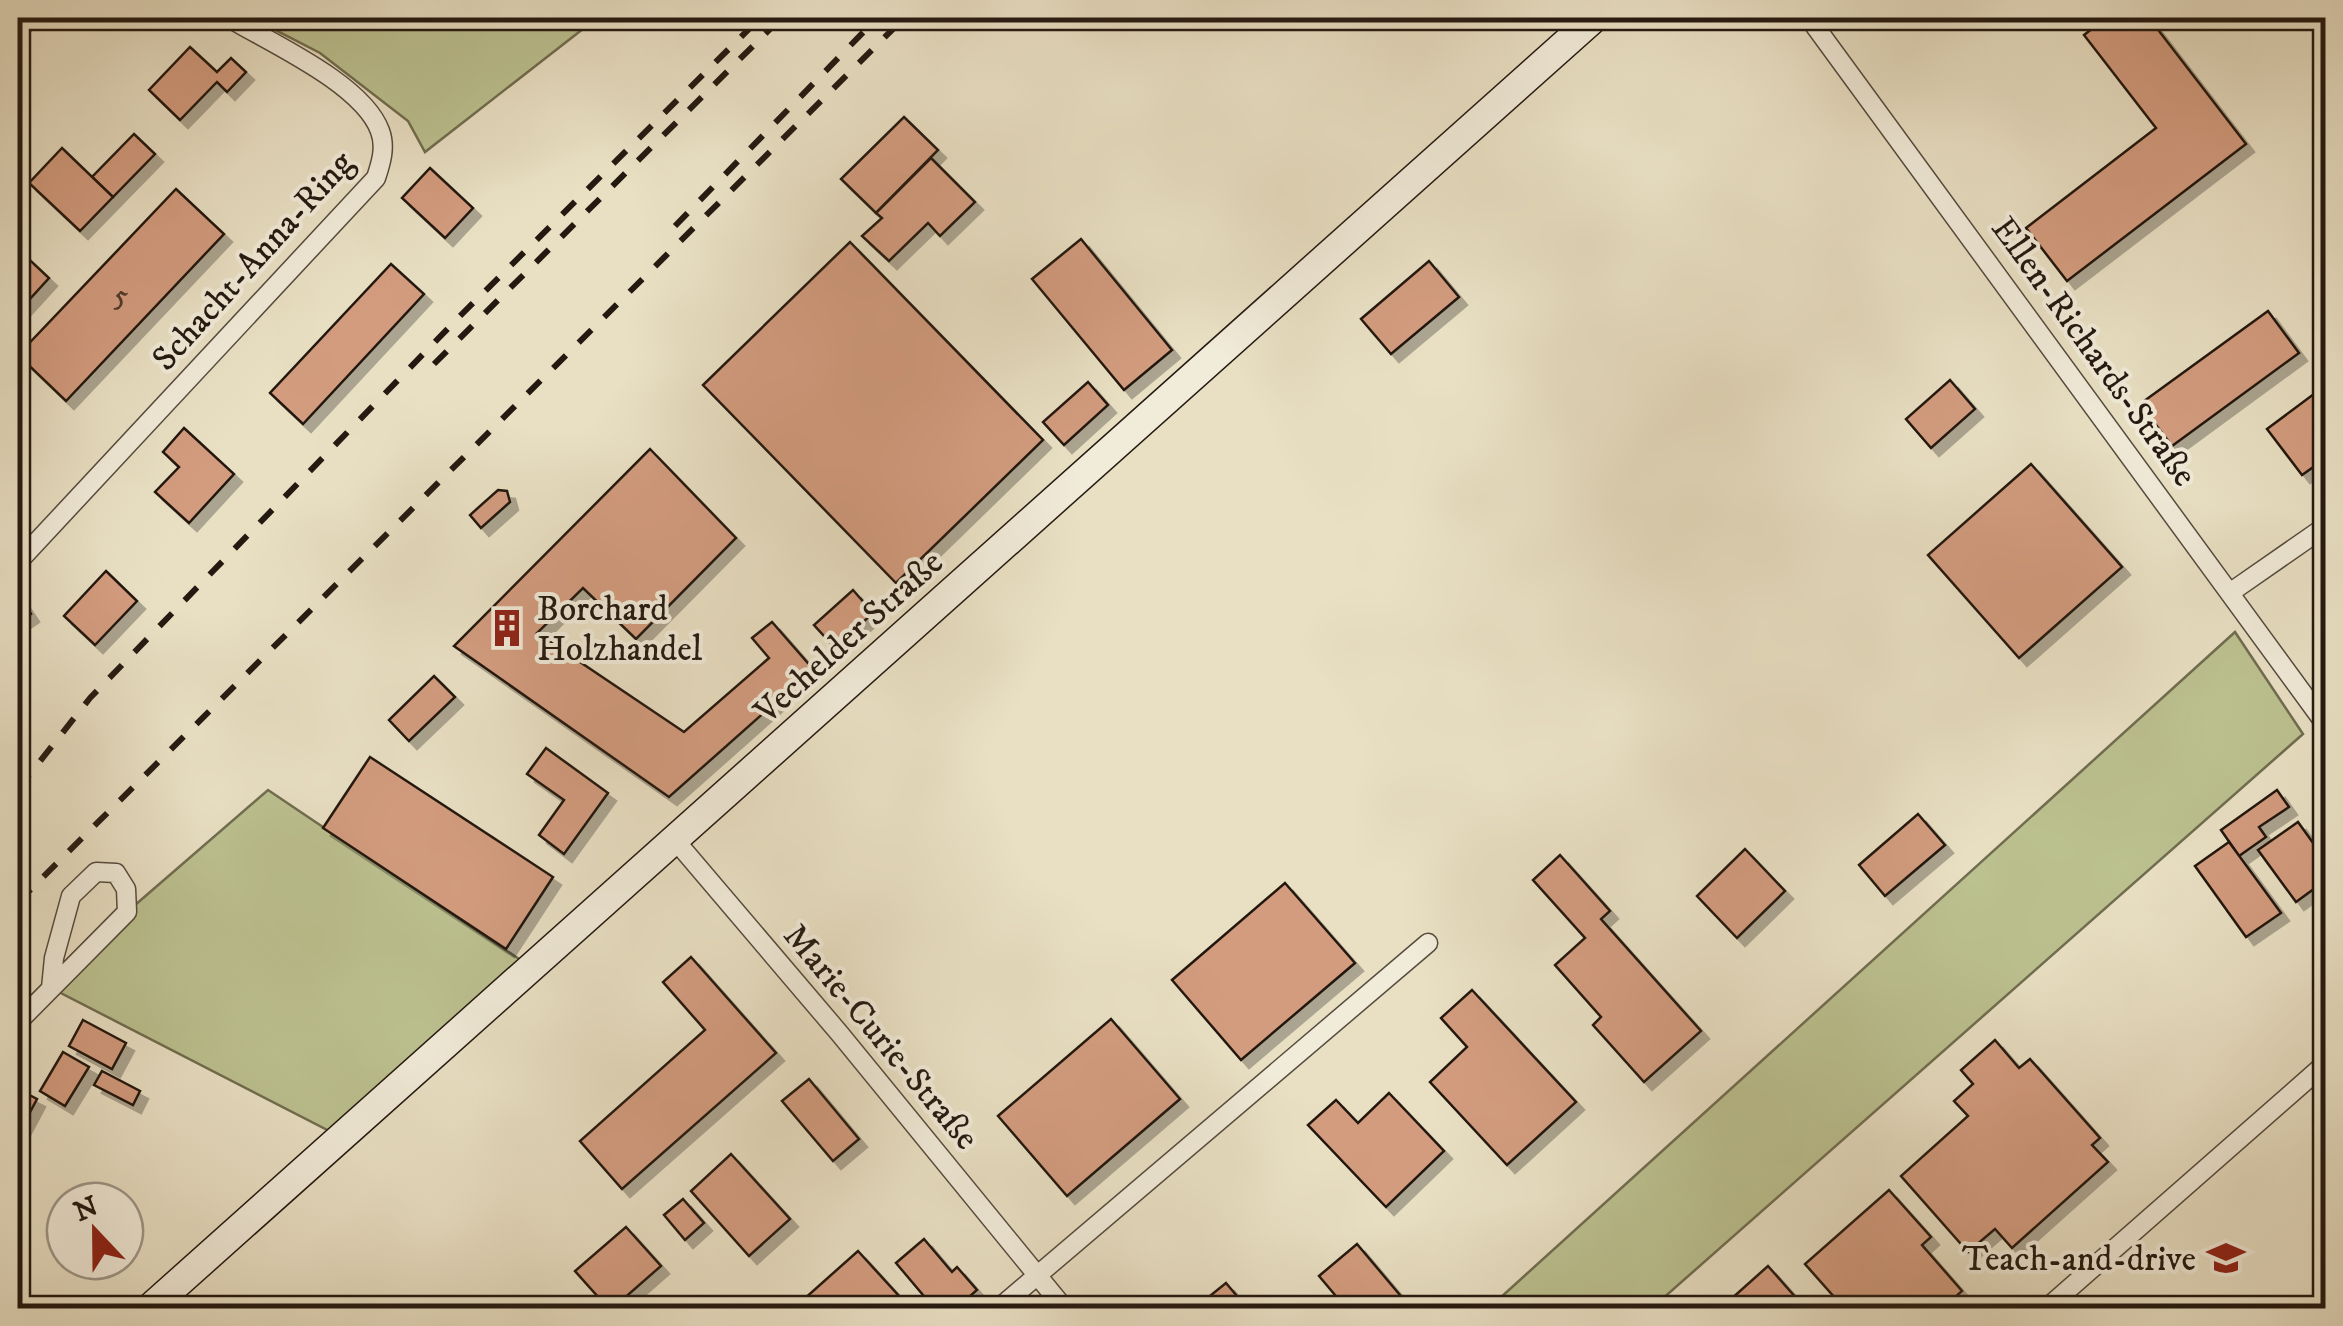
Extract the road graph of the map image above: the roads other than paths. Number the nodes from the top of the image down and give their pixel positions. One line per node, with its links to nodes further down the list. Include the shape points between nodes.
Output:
1 (28, 18): 5 (street)
2 (229, 18): 7 (street, Schacht-Anna-Ring, via 366,108 383,146 376,178)
3 (1594, 18): 10 (main road, Vechelder Straße)
4 (1809, 18): 8 (street, Ellen-Richards-Straße)
5 (18, 33)
6 (2326, 526): 8 (street)
7 (18, 562)
8 (2231, 592): 9 (street, Ellen-Richards-Straße)
9 (2326, 726)
10 (675, 840): 15 (street, Marie-Curie-Straße); 16 (main road, Vechelder Straße)
11 (1428, 943): 15 (street)
12 (51, 988): 12 (street, via 127,912 126,889 116,872 96,872 71,896); 13 (street)
13 (18, 1022)
14 (2326, 1063): 19 (street)
15 (1038, 1275): 17 (street); 18 (street, Marie-Curie-Straße)
16 (150, 1308)
17 (1000, 1308)
18 (1064, 1308)
19 (2048, 1308)

